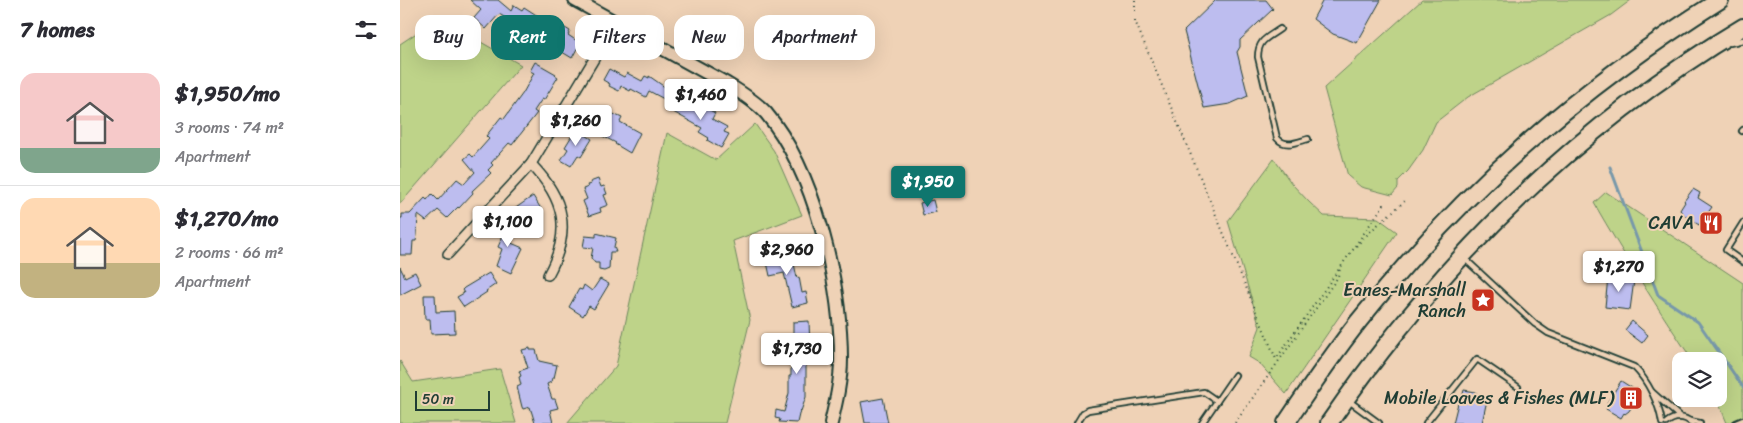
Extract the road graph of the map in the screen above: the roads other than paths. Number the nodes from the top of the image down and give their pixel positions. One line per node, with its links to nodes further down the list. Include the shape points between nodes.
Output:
1 (575, 0): 3 (street)
2 (1720, 0): 27 (highway, via 1588,91 1490,176 1389,284)
3 (600, 15)
4 (1743, 27): 7 (highway)
5 (1280, 30): 10 (lane, via 1260,42 1258,49 1277,138 1287,144)
6 (1743, 40): 7 (lane)
7 (1709, 48): 14 (highway, via 1590,135 1534,183)
8 (664, 50): 24 (street, via 747,97 765,112 791,151 810,194 833,279 841,360)
9 (593, 60): 11 (street)
10 (1308, 139)
11 (531, 164): 13 (street); 16 (street, via 556,196 561,215 560,242)
12 (1743, 223): 15 (lane, via 1726,250)
13 (448, 254)
14 (1461, 256): 19 (lane, via 1534,324 1548,333 1634,367); 20 (highway, via 1407,317)
15 (1743, 262)
16 (548, 275)
17 (1236, 375): 21 (lane)
18 (1518, 387): 30 (lane, via 1478,359)
19 (1652, 391): 22 (lane); 31 (lane)
20 (1346, 399): 28 (highway); 29 (lane)
21 (1217, 401): 25 (lane, via 1204,392 1088,410 1083,412); 26 (lane)
22 (1680, 417): 23 (lane); 32 (lane)
23 (1691, 422): 33 (lane)
24 (831, 423)
25 (1077, 423)
26 (1202, 423)
27 (1286, 423)
28 (1329, 423)
29 (1379, 423)
30 (1426, 423)
31 (1662, 423)
32 (1666, 423)
33 (1700, 423)

